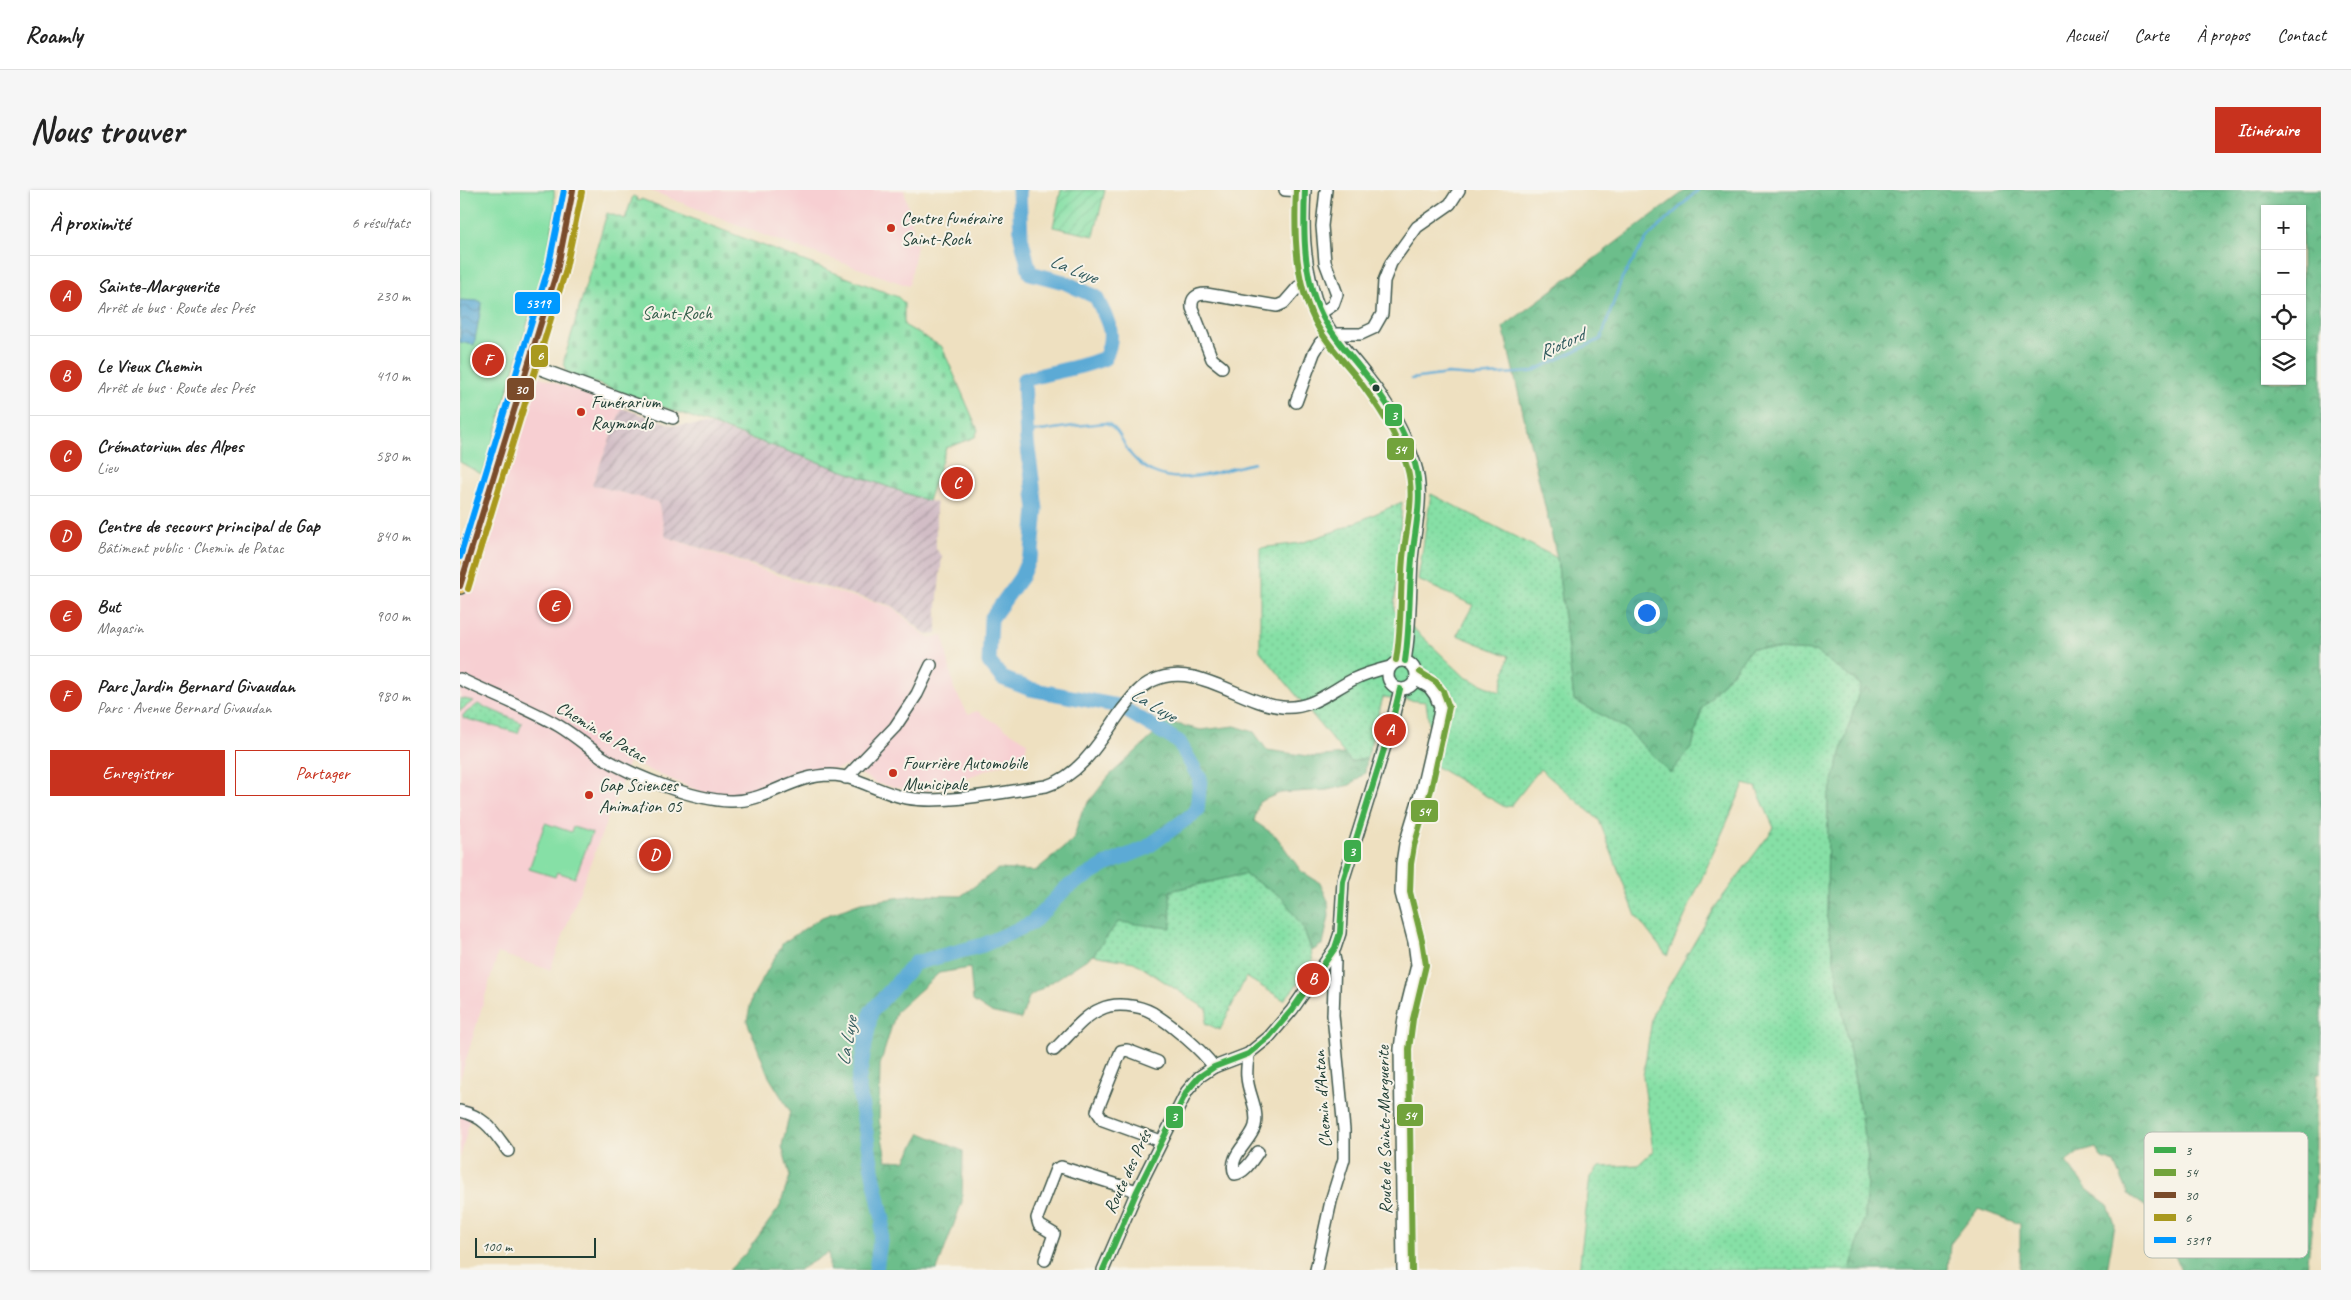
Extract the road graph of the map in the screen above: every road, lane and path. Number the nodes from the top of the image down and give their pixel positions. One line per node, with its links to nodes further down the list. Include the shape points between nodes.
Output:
1 (566, 190): 7 (main road)
2 (573, 190): 7 (main road)
3 (1285, 190): 4 (street)
4 (1305, 190): 8 (street, via 1304,246)
5 (1326, 190): 9 (street, via 1322,226 1325,262 1337,294 1333,305)
6 (1459, 190): 10 (street, via 1450,204 1417,227 1391,263 1384,281 1382,314 1372,331)
7 (567, 219): 11 (main road, via 557,271)
8 (1311, 282): 9 (street); 12 (street, via 1298,287 1277,306 1206,294 1194,297 1192,308 1212,359)
9 (1321, 313): 10 (street)
10 (1333, 334): 13 (street, via 1320,343 1314,353); 17 (street, via 1382,399 1406,442 1418,476 1419,508)
11 (530, 365): 14 (street, via 550,369); 15 (main road)
12 (1222, 367)
13 (1296, 402)
14 (673, 418)
15 (466, 548): 16 (main road)
16 (460, 586)
17 (1405, 661): 19 (street); 23 (street, via 1415,668)
18 (931, 665): 25 (street, via 899,722 854,767)
19 (1390, 667): 20 (street); 22 (street)
20 (1364, 674): 22 (street); 25 (street, Chemin de Patac, via 1310,704 1296,707 1272,705 1188,676 1161,677 1133,695 1075,771 1046,786 918,800)
21 (460, 679): 25 (street, Chemin de Patac, via 560,726 626,771 700,797 730,801 754,799 802,778 834,776)
22 (1389, 680): 24 (street)
23 (1416, 680): 24 (street, via 1408,688); 39 (street, Route de Sainte-Marguerite, via 1432,691 1440,707 1402,863 1401,893 1414,942 1416,965 1400,1049)
24 (1400, 689): 26 (street, Route des Prés, via 1343,881 1340,933)
25 (850, 779)
26 (1333, 952): 28 (street, Route des Prés, via 1292,1010 1269,1037); 38 (street, Chemin d'Antan, via 1332,1014 1344,1160)
27 (1054, 1050): 30 (street, via 1091,1014 1101,1008 1121,1005 1152,1013 1206,1056)
28 (1248, 1054): 30 (street, Route des Prés); 34 (street, via 1247,1077 1256,1120 1250,1137 1232,1165 1235,1174 1246,1168)
29 (1158, 1062): 32 (street, via 1127,1050 1121,1052 1097,1111 1103,1120)
30 (1214, 1067): 32 (street, Route des Prés, via 1187,1091)
31 (460, 1111): 33 (street, via 484,1121)
32 (1161, 1141): 35 (street, Route des Prés)
33 (508, 1151)
34 (1258, 1152)
35 (1137, 1191): 36 (street, via 1061,1167 1056,1169 1037,1218 1039,1225 1054,1234); 37 (street, Route des Prés)
36 (1045, 1260)
37 (1103, 1270)
38 (1316, 1270)
39 (1403, 1270)

